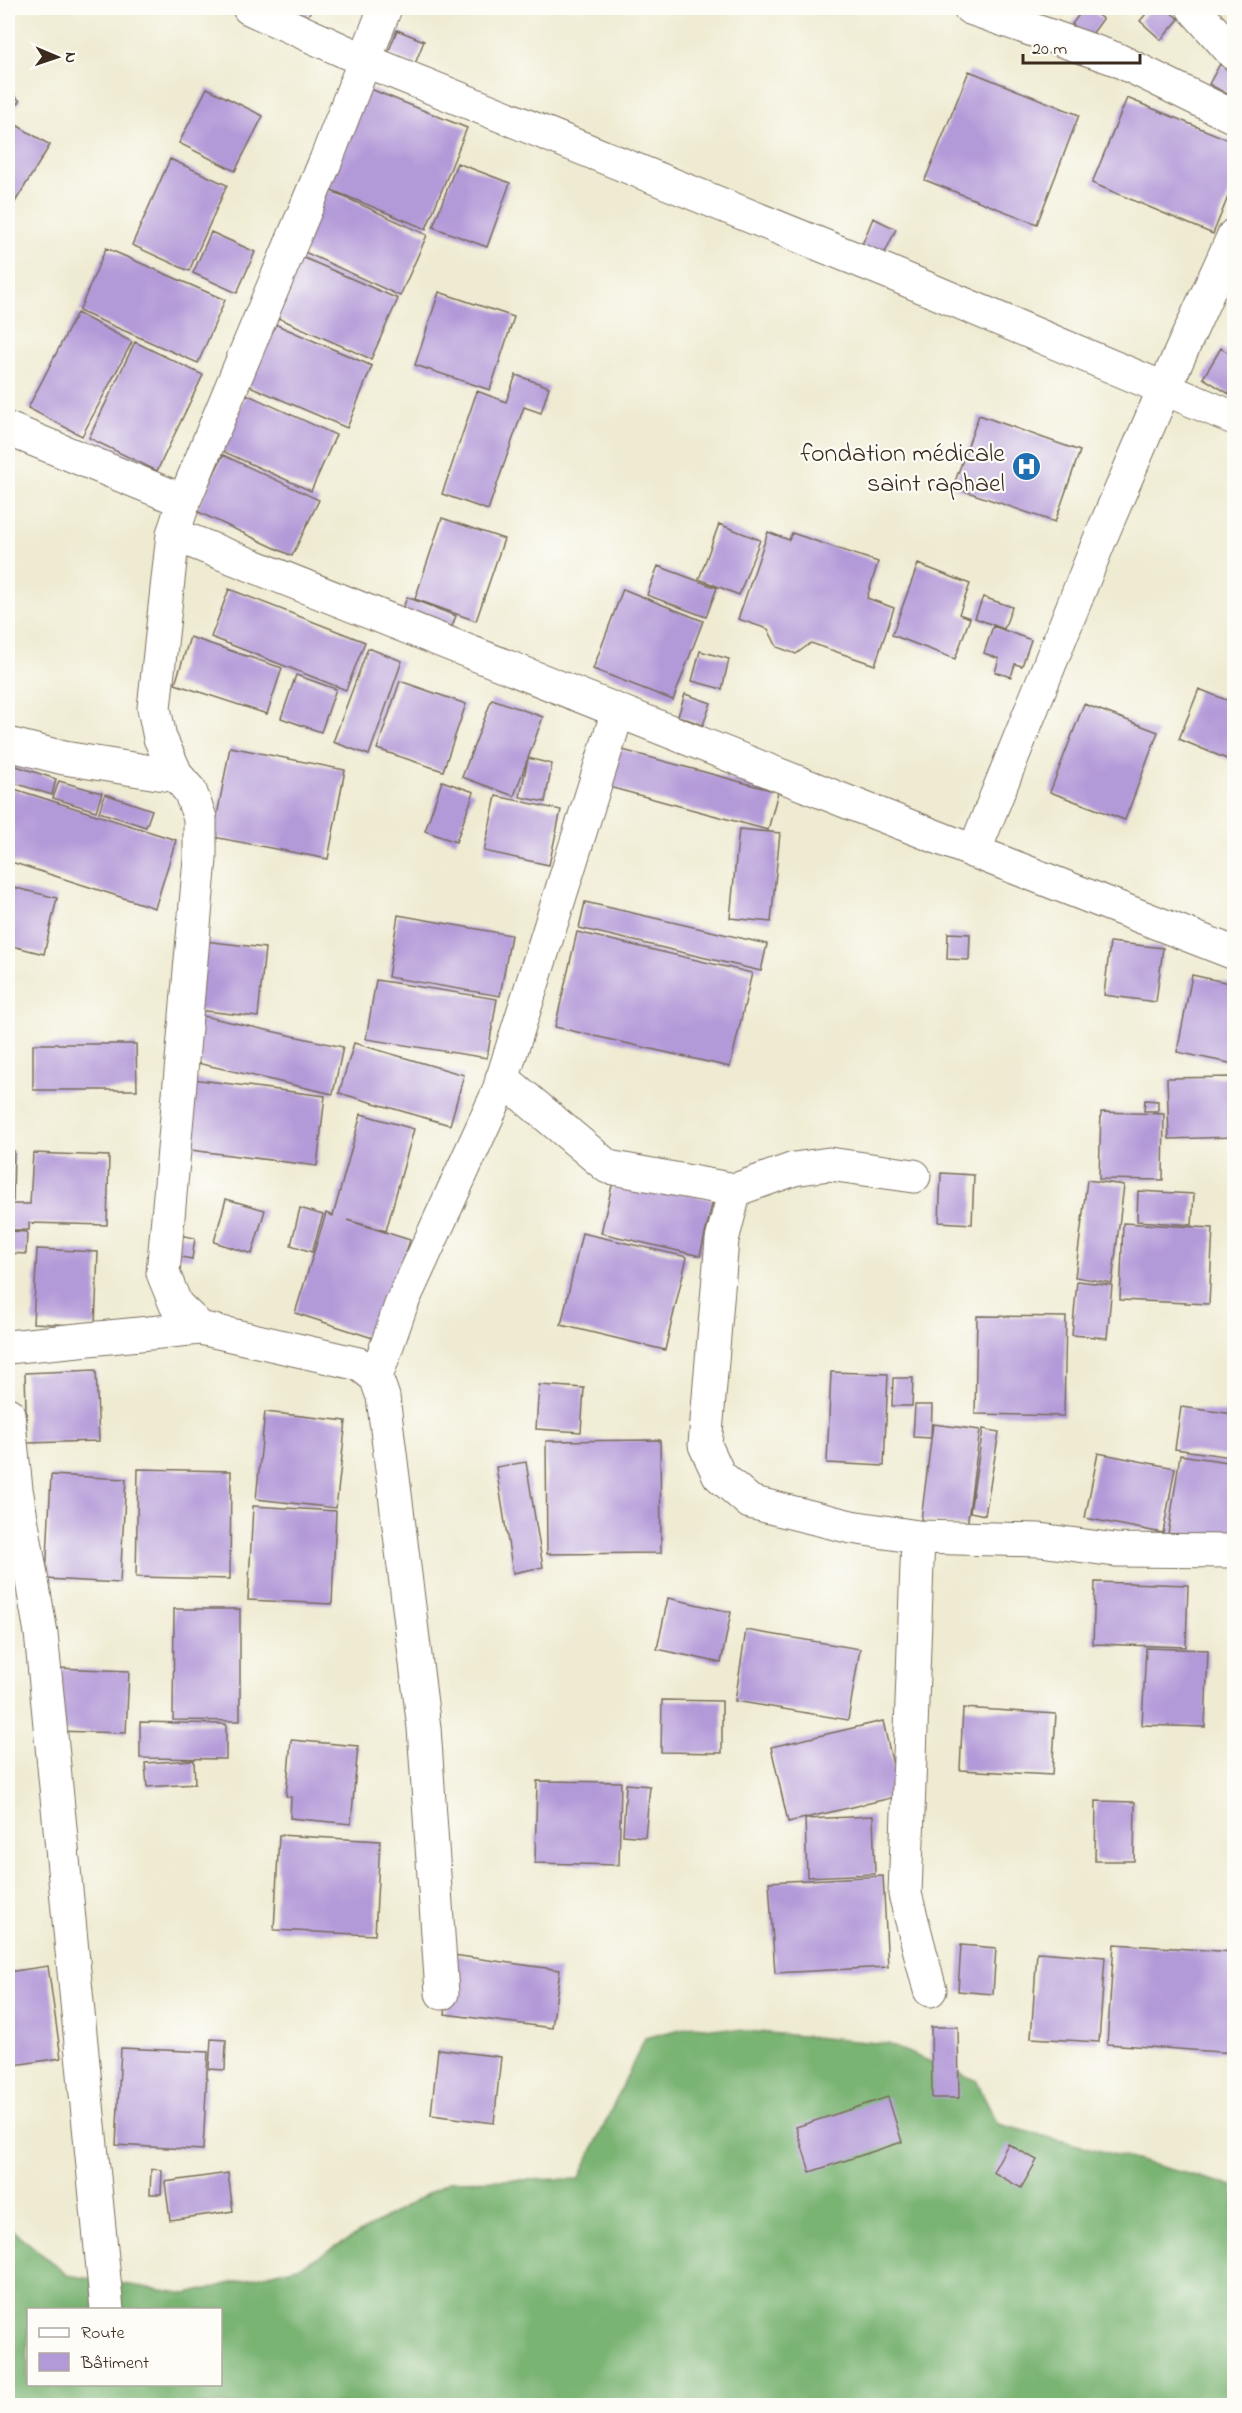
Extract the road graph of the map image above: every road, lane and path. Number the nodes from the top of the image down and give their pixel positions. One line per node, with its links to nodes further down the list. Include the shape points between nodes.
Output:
1 (249, 8): 6 (street)
2 (385, 8): 6 (street)
3 (970, 8): 7 (street, via 1116,59)
4 (1193, 8): 5 (street)
5 (1234, 54)
6 (364, 60): 9 (street); 12 (street, via 327,160)
7 (1234, 117)
8 (1234, 235): 9 (street)
9 (1165, 387): 10 (street); 17 (street)
10 (1234, 418)
11 (8, 429): 12 (street)
12 (184, 501): 13 (street)
13 (173, 534): 14 (street); 16 (street, via 154,708 160,738)
14 (618, 711): 17 (street); 19 (street)
15 (8, 744): 16 (street, via 64,758)
16 (177, 776): 22 (street, via 190,791 200,818 200,859 163,1273 176,1305)
17 (974, 852): 18 (street)
18 (1234, 953)
19 (502, 1078): 21 (street, via 608,1167); 24 (street, via 401,1305)
20 (915, 1176): 21 (street, via 829,1164 794,1169)
21 (735, 1190): 26 (street, via 722,1240 705,1445 719,1475 750,1502 851,1527)
22 (200, 1328): 23 (street); 24 (street, via 359,1364)
23 (8, 1347)
24 (376, 1377): 29 (street, via 383,1397 424,1728)
25 (8, 1414): 30 (street, via 16,1489 41,1633)
26 (918, 1537): 27 (street, via 1040,1540 1115,1550); 28 (street, via 905,1894)
27 (1234, 1551)
28 (930, 1990)
29 (442, 1993)
30 (107, 2308)

